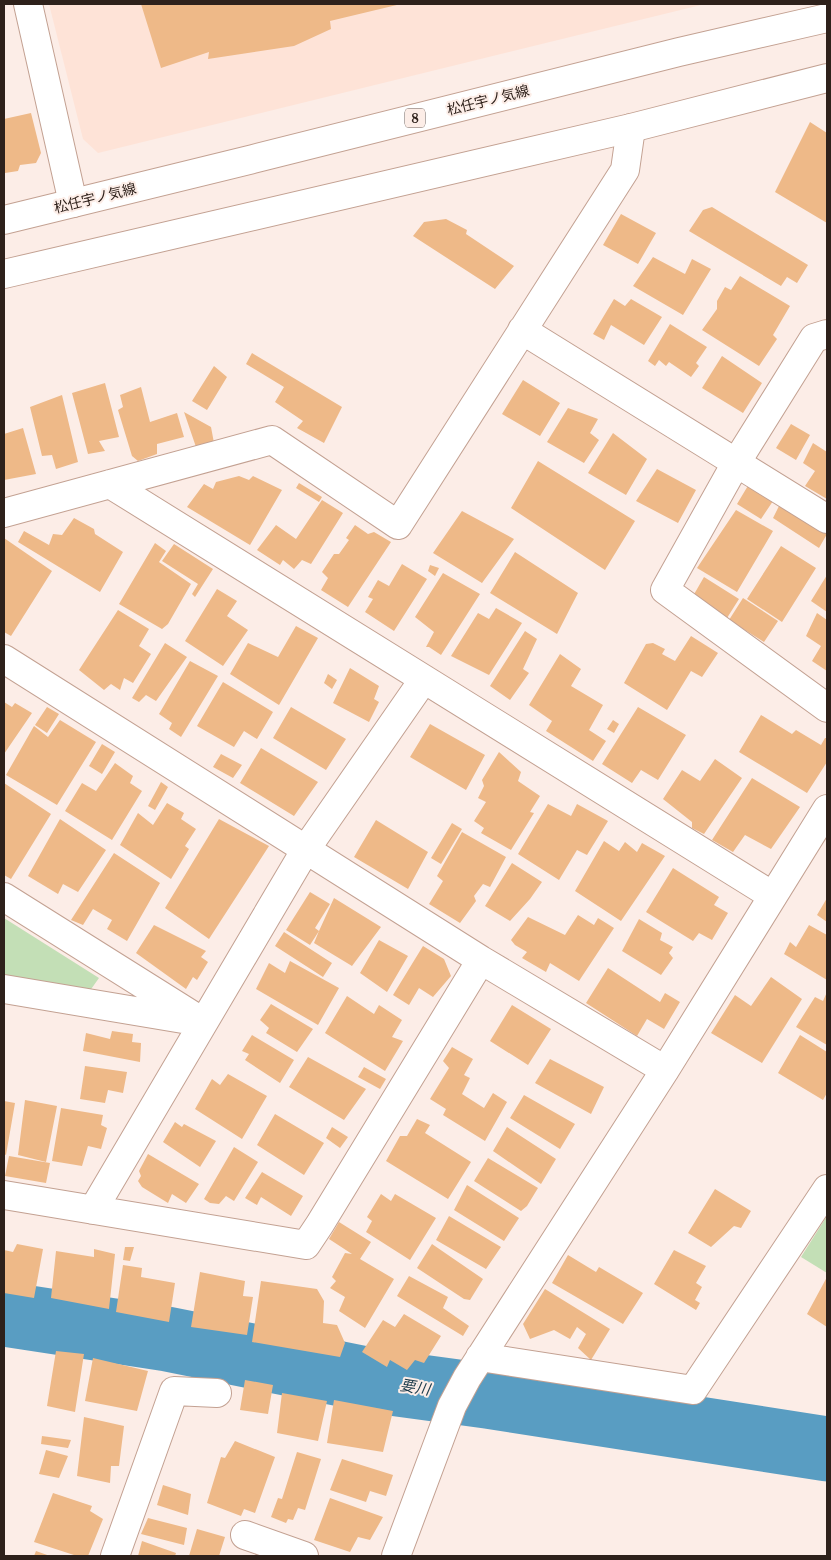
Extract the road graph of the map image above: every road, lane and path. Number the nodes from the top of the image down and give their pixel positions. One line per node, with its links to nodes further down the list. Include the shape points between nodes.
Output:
1 (28, 4): 5 (street)
2 (827, 18): 5 (street, 松任宇ノ気線 / 8)
3 (827, 78): 4 (street)
4 (631, 128): 7 (street); 8 (street, via 624,170)
5 (73, 203): 6 (street, 松任宇ノ気線 / 8)
6 (4, 220)
7 (4, 274)
8 (522, 330): 10 (street); 11 (street, via 398,525 272,440)
9 (827, 334): 10 (street, via 814,338)
10 (736, 463): 13 (street); 16 (street, via 665,590)
11 (110, 484): 12 (street); 15 (street)
12 (4, 512)
13 (827, 519)
14 (4, 658): 18 (street)
15 (424, 679): 18 (street); 19 (street)
16 (827, 708)
17 (827, 809): 19 (street)
18 (306, 849): 21 (street); 23 (street)
19 (773, 896): 24 (street)
20 (4, 897): 23 (street)
21 (481, 960): 24 (street); 27 (street, via 306,1245)
22 (4, 989): 23 (street)
23 (203, 1022): 27 (street)
24 (665, 1070): 28 (street)
25 (827, 1189): 28 (street, via 693,1390)
26 (4, 1196): 27 (street)
27 (93, 1210)
28 (473, 1367): 33 (street, via 452,1406)
29 (217, 1393): 31 (street, via 174,1391)
30 (245, 1535): 32 (street)
31 (115, 1556)
32 (304, 1556)
33 (396, 1556)

